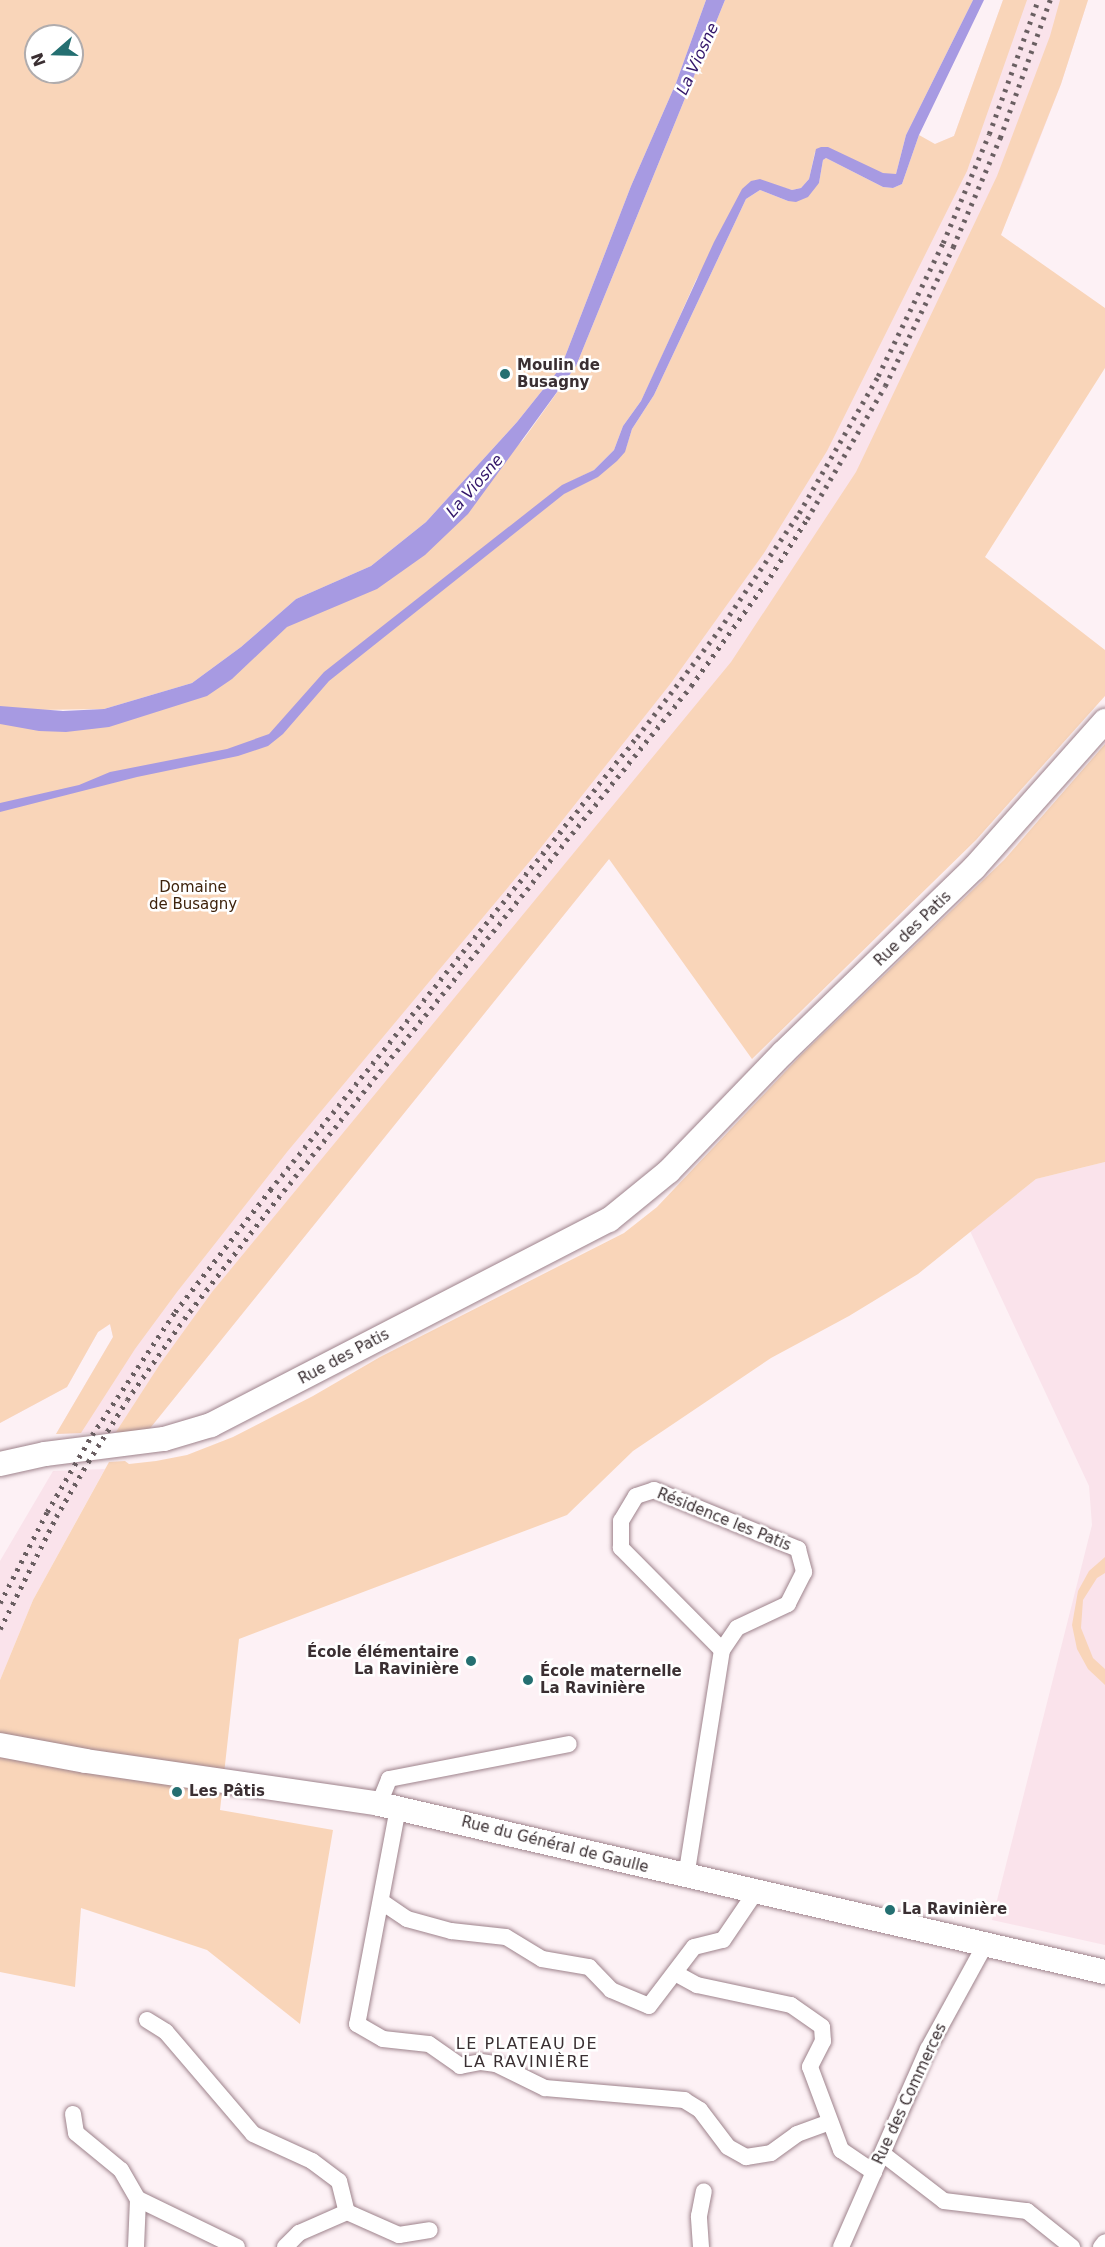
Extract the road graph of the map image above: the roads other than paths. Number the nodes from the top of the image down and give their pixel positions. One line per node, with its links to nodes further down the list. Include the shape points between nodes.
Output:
1 (1105, 721): 2 (main road, Rue des Patis, via 975,868 629,1206 583,1234 211,1425 164,1439)
2 (0, 1464)
3 (722, 1650): 3 (street, Résidence les Patis, via 621,1548 621,1521 636,1496 654,1490 798,1549 804,1572 788,1604 737,1628); 7 (street, Résidence les Patis)
4 (569, 1744): 6 (street, via 389,1779)
5 (0, 1745): 6 (main road, Rue du Général de Gaulle)
6 (388, 1806): 7 (main road, Rue du Général de Gaulle); 9 (street)
7 (686, 1877): 8 (main road, Rue du Général de Gaulle)
8 (757, 1890): 10 (main road, Rue du Général de Gaulle); 12 (street, via 723,1940 694,1947)
9 (382, 1902): 12 (street, via 407,1919 451,1931 506,1937 542,1959 590,1967 611,1990 649,2006); 15 (street, via 357,2025 383,2038 429,2044 459,2066 496,2064 545,2088 684,2100 700,2110 728,2147 746,2157 771,2153 797,2134)
10 (985, 1945): 11 (main road, Rue du Général de Gaulle); 16 (street, Rue des Commerces, via 928,2049)
11 (1105, 1972)
12 (675, 1973): 15 (street, via 696,1985 791,2005 822,2027 823,2041 810,2067)
13 (147, 2020): 20 (street, via 165,2032 254,2134 312,2161 339,2181)
14 (73, 2114): 19 (street, via 76,2133 121,2170)
15 (830, 2122): 17 (street, via 841,2150)
16 (883, 2154): 17 (street, Rue des Commerces); 29 (street, via 944,2201 1028,2211)
17 (874, 2172): 28 (street, Rue des Commerces)
18 (704, 2191): 27 (street, via 699,2216)
19 (138, 2199): 24 (street); 25 (street)
20 (347, 2212): 22 (street); 26 (street, via 299,2233)
21 (430, 2230): 22 (street)
22 (402, 2241)
23 (1105, 2242): 30 (street)
24 (136, 2247)
25 (237, 2247)
26 (285, 2247)
27 (701, 2247)
28 (841, 2247)
29 (1072, 2247)
30 (1101, 2247)

